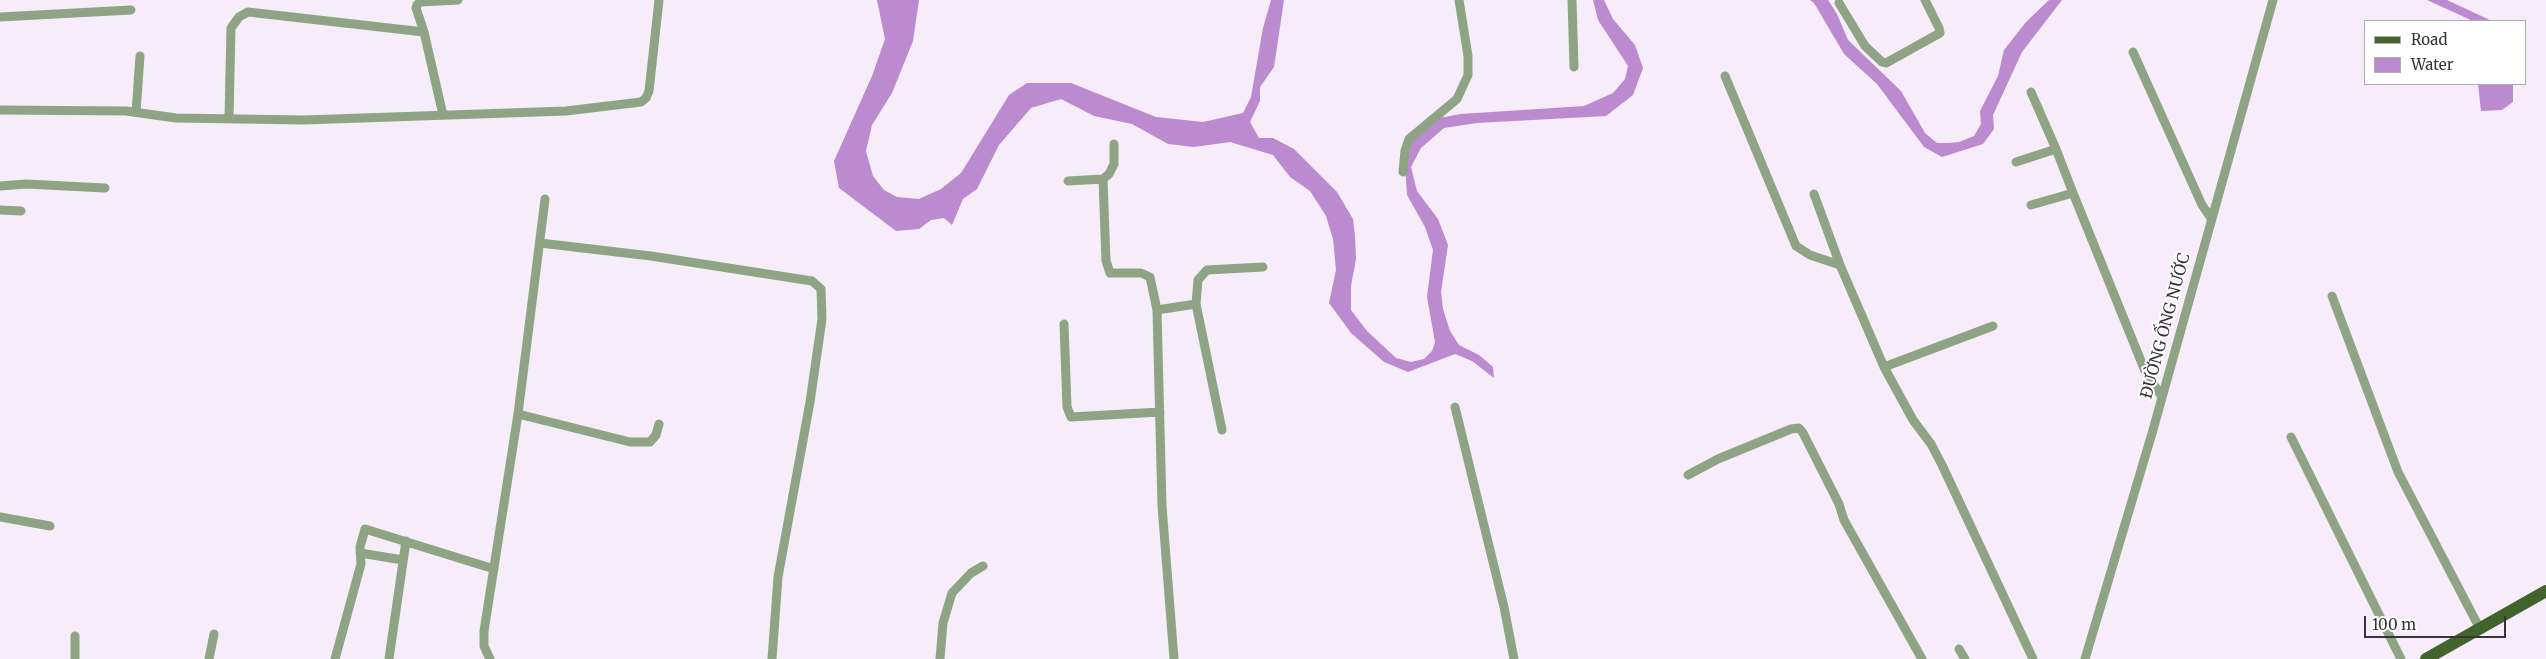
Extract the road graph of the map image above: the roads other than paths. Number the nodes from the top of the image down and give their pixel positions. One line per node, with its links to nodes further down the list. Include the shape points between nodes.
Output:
1 (458, 0): 10 (street, via 420,2 416,8)
2 (659, 0): 18 (street, via 649,91 641,102 566,111)
3 (1459, 0): 23 (street, via 1468,75 1457,99 1409,139)
4 (1572, 0): 13 (street)
5 (1925, 0): 7 (street, via 1940,33 1886,63 1865,46)
6 (2273, 0): 34 (street, ĐƯỜNG ỐNG NƯỚC)
7 (1839, 3)
8 (131, 10): 9 (street)
9 (0, 17)
10 (424, 32): 18 (street); 19 (street, via 248,12 231,28)
11 (2134, 52): 34 (street, via 2202,205)
12 (140, 56): 17 (street)
13 (1574, 67)
14 (1725, 76): 36 (street, via 1796,246 1810,255)
15 (2031, 92): 21 (street)
16 (0, 110): 17 (street)
17 (136, 112): 19 (street, via 176,118)
18 (442, 115): 19 (street, via 304,120)
19 (229, 118)
20 (1114, 144): 24 (street, via 1114,164)
21 (2056, 149): 22 (street); 28 (street)
22 (2016, 162)
23 (1403, 172)
24 (1103, 179): 25 (street); 40 (street, via 1108,270 1115,275 1146,273 1150,277)
25 (1068, 181)
26 (0, 186): 27 (street)
27 (105, 188)
28 (2073, 193): 31 (street); 44 (street, via 2145,371)
29 (1814, 194): 36 (street)
30 (545, 199): 35 (street)
31 (2031, 205)
32 (0, 210): 33 (street)
33 (21, 211)
34 (2211, 218): 44 (street, ĐƯỜNG ỐNG NƯỚC)
35 (540, 243): 47 (street); 69 (street, via 812,281 821,289 822,319 810,402 778,576)
36 (1840, 264): 43 (street)
37 (1263, 267): 39 (street, via 1207,270 1198,280)
38 (2332, 296): 60 (street, via 2398,472)
39 (1196, 304): 40 (street); 49 (street)
40 (1157, 310): 46 (street)
41 (1064, 324): 46 (street, via 1067,407 1071,417)
42 (1993, 326): 43 (street)
43 (1884, 367): 75 (street, via 1942,465)
44 (2162, 397): 76 (street, ĐƯỜNG ỐNG NƯỚC)
45 (1455, 408): 72 (street)
46 (1160, 412): 71 (street, via 1162,506)
47 (518, 414): 48 (street, via 630,442 650,442); 58 (street)
48 (659, 424)
49 (1222, 430)
50 (2291, 437): 77 (street)
51 (1688, 476): 73 (street, via 1718,459 1799,428 1844,520)
52 (0, 517): 53 (street)
53 (50, 526)
54 (406, 541): 55 (street, via 364,529); 56 (street); 58 (street)
55 (360, 550): 56 (street); 66 (street, via 361,564)
56 (403, 560): 67 (street)
57 (983, 566): 70 (street, via 971,573 952,594 943,623)
58 (494, 569): 68 (street, via 484,646)
59 (2546, 591): 60 (main road)
60 (2480, 629): 78 (main road)
61 (214, 634): 65 (street)
62 (75, 636): 64 (street)
63 (1959, 648): 74 (street)
64 (75, 659)
65 (209, 659)
66 (335, 659)
67 (389, 659)
68 (490, 659)
69 (772, 659)
70 (940, 659)
71 (1174, 659)
72 (1514, 659)
73 (1922, 659)
74 (1965, 659)
75 (2032, 659)
76 (2085, 659)
77 (2401, 659)
78 (2426, 659)

